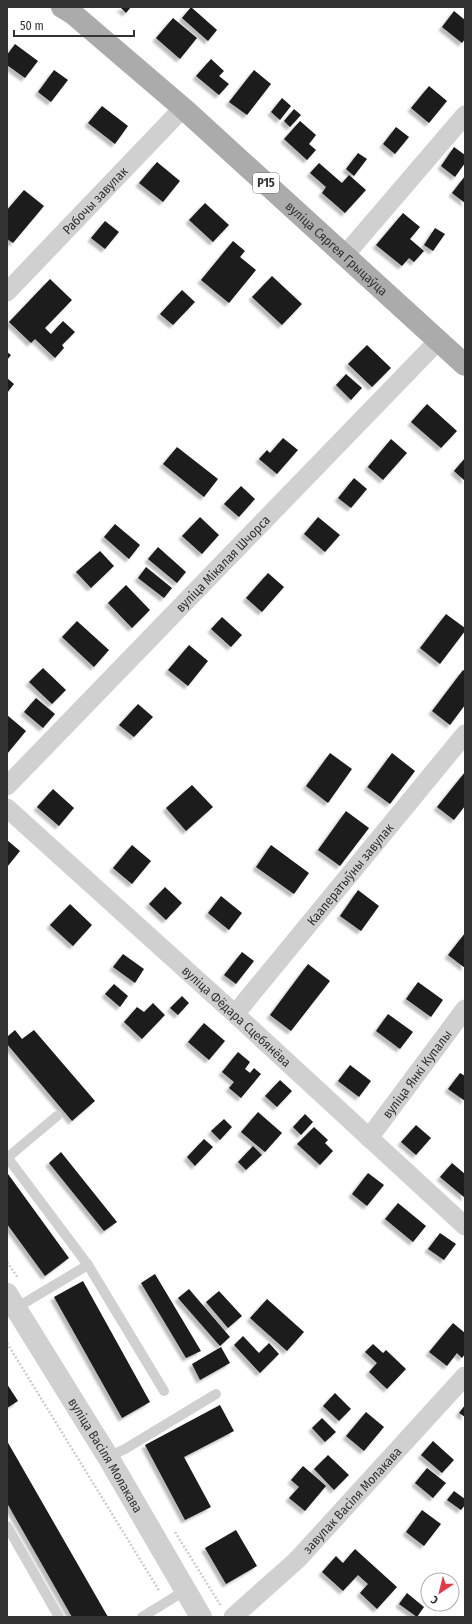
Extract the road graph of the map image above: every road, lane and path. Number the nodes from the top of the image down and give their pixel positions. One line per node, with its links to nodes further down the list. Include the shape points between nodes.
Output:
1 (62, 7): 2 (main road, вуліца Сяргея Грыцаўца / Р15)
2 (183, 108): 4 (main road, вуліца Сяргея Грыцаўца / Р15); 5 (street, Рабочы завулак)
3 (465, 115): 4 (street)
4 (344, 255): 6 (main road, вуліца Сяргея Грыцаўца / Р15)
5 (7, 292)
6 (438, 341): 7 (main road, вуліца Сяргея Грыцаўца / Р15); 9 (street, вуліца Мікалая Шчорса)
7 (465, 365)
8 (465, 734): 12 (street, Кааператыўны завулак)
9 (7, 786)
10 (7, 808): 12 (street, вуліца Фёдара Сцебянёва)
11 (465, 1009): 14 (street, вуліца Янкі Купалы)
12 (235, 1014): 14 (street, вуліца Фёдара Сцебянёва)
13 (57, 1116): 15 (lane)
14 (369, 1138): 16 (street, вуліца Фёдара Сцебянёва)
15 (7, 1158): 17 (lane)
16 (465, 1226)
17 (88, 1265): 18 (lane); 21 (lane)
18 (12, 1301): 23 (street, вуліца Васіля Молакава)
19 (7, 1343): 26 (path)
20 (465, 1376): 30 (street, завулак Васіля Молакава, via 297,1560)
21 (164, 1392)
22 (216, 1394): 23 (lane)
23 (108, 1457): 25 (street, вуліца Васіля Молакава)
24 (7, 1526): 27 (lane)
25 (186, 1590): 26 (lane); 29 (street, вуліца Васіля Молакава)
26 (166, 1602): 28 (lane)
27 (59, 1617)
28 (142, 1617)
29 (201, 1617)
30 (233, 1617)

